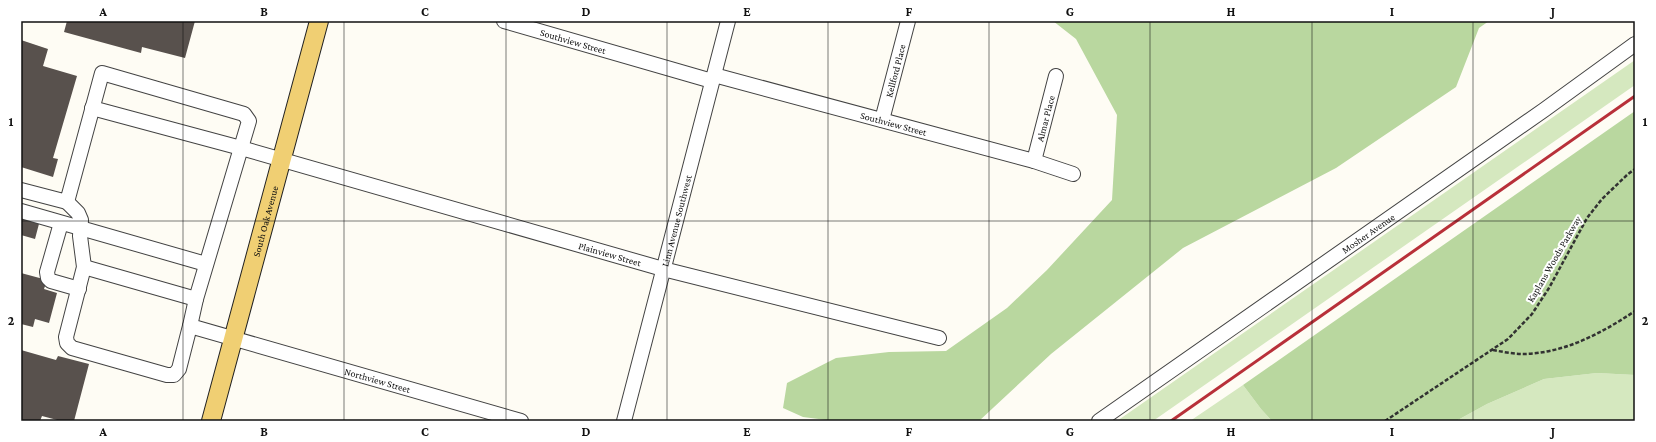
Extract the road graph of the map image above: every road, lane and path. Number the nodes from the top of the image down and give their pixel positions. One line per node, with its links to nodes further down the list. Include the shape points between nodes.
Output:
1 (320, 21): 12 (main road, South Oak Avenue)
2 (504, 21): 5 (street, Southview Street)
3 (728, 21): 8 (street, Linn Avenue Southwest)
4 (908, 21): 10 (street, Kellford Place)
5 (523, 24): 8 (street, Southview Street)
6 (1635, 44): 34 (street, Mosher Avenue)
7 (1056, 76): 13 (street, Almar Place)
8 (713, 78): 10 (street, Southview Street); 23 (street, Linn Avenue Southwest)
9 (92, 108): 11 (street, Plainview Street); 11 (street, via 102,73 244,114 249,121); 17 (street)
10 (882, 120): 13 (street, Southview Street)
11 (241, 148): 12 (street, Plainview Street); 21 (street)
12 (282, 159): 23 (street, Plainview Street); 28 (main road, South Oak Avenue)
13 (1034, 161): 15 (street, Southview Street)
14 (1635, 169): 30 (path, Kaplans Woods Parkway, via 1602,199 1587,218 1532,314 1508,339)
15 (1073, 174)
16 (21, 190): 17 (street)
17 (67, 202): 20 (street, via 78,213)
18 (21, 211): 19 (street)
19 (61, 223): 20 (street); 24 (street, via 47,272 48,278)
20 (81, 229): 21 (street); 22 (street)
21 (206, 264): 25 (street)
22 (84, 267): 24 (street); 25 (street)
23 (663, 269): 29 (street, Plainview Street); 33 (street, Linn Avenue Southwest)
24 (79, 289): 27 (street, via 66,337 72,348 174,375 179,368)
25 (196, 299): 27 (street)
26 (1635, 311): 30 (path, via 1611,327 1560,349 1524,354)
27 (190, 326): 28 (street, Northview Street)
28 (234, 338): 31 (main road, South Oak Avenue); 32 (street, Northview Street)
29 (939, 338)
30 (1493, 350): 35 (path, Kaplans Woods Parkway)
31 (211, 421)
32 (521, 421)
33 (624, 421)
34 (1099, 421)
35 (1385, 421)

